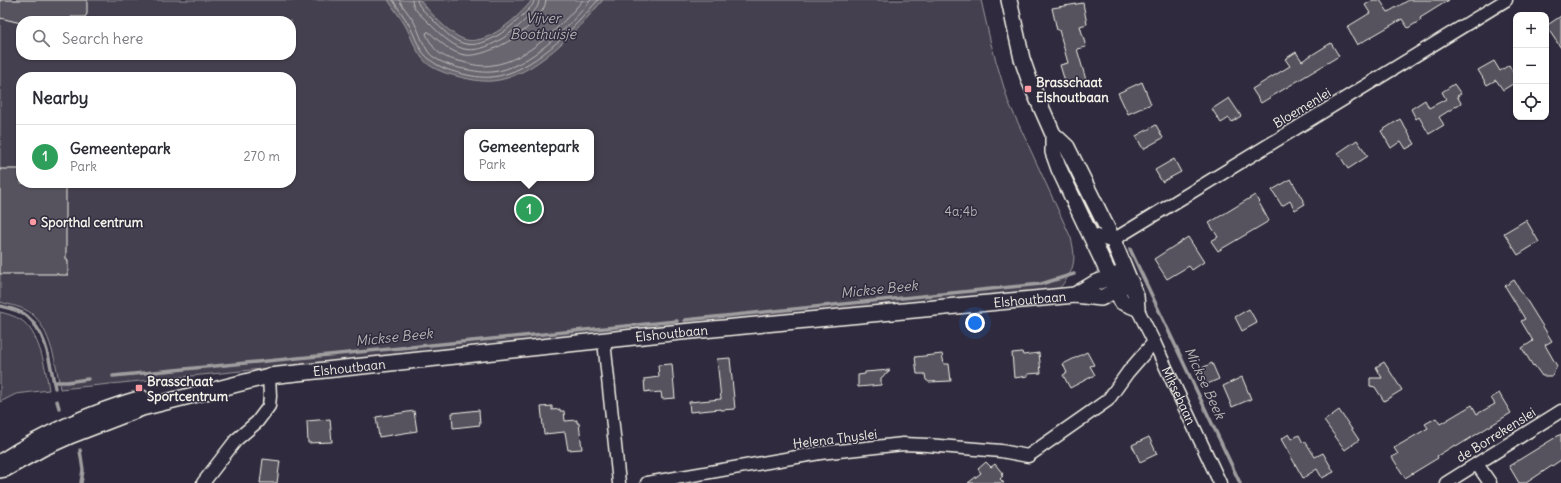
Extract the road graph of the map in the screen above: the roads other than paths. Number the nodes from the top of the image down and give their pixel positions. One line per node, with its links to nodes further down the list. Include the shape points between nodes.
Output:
1 (1009, 0): 3 (main road, Miksebaan, via 1022,59)
2 (1506, 0): 5 (street, Bloemenlei)
3 (1060, 150): 4 (main road, Miksebaan, via 1064,182); 5 (main road, Miksebaan)
4 (1089, 233): 5 (street); 7 (main road, Miksebaan)
5 (1113, 240): 6 (main road, Miksebaan)
6 (1128, 276): 7 (main road, Elshoutbaan); 8 (main road, Miksebaan, via 1136,296)
7 (1113, 284): 8 (main road, Miksebaan, via 1122,302); 9 (main road, Elshoutbaan, via 1095,283 1075,295)
8 (1136, 308): 10 (street, Miksebaan)
9 (604, 341): 11 (main road, Elshoutbaan); 17 (street)
10 (1154, 342): 18 (street, Helena Thyslei, via 1108,400 1028,456 1001,451 903,444 820,453); 19 (street, Miksebaan)
11 (269, 376): 13 (main road, Elshoutbaan, via 247,375 214,380 104,410 38,439); 15 (main road, Elshoutbaan, via 142,408 72,435); 16 (street, via 269,406 257,422 236,440)
12 (1561, 411): 14 (street, de Borrekenslei)
13 (0, 462)
14 (1477, 464): 20 (street, de Borrekenslei); 21 (street)
15 (0, 470)
16 (203, 483)
17 (619, 483)
18 (647, 483)
19 (1220, 483)
20 (1446, 483)
21 (1490, 483)

